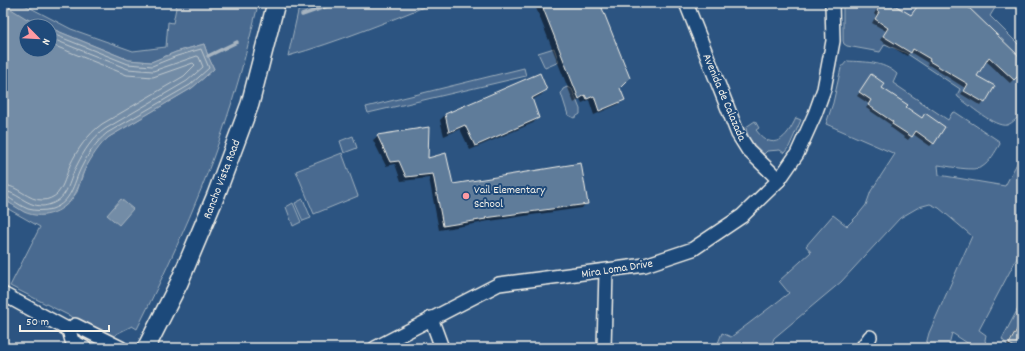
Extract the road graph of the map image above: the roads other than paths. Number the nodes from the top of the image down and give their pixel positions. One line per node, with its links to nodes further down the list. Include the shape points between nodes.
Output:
1 (276, 3): 12 (main road, Rancho Vista Road, via 250,104 224,174 179,283)
2 (686, 3): 4 (street, Avenida de Calazada, via 738,134 748,150)
3 (832, 3): 4 (street, Mira Loma Drive, via 833,41 824,89 816,114 797,154)
4 (779, 180): 5 (street, Mira Loma Drive, via 742,216 693,249 646,265)
5 (606, 271): 7 (street, Mira Loma Drive, via 499,284); 15 (street)
6 (3, 294): 8 (street)
7 (432, 318): 13 (street, Mira Loma Drive); 14 (street)
8 (69, 330): 10 (street, via 72,341); 11 (street, via 75,325)
9 (870, 337): 16 (street)
10 (84, 348)
11 (121, 348)
12 (146, 348)
13 (375, 348)
14 (442, 348)
15 (604, 348)
16 (862, 348)

